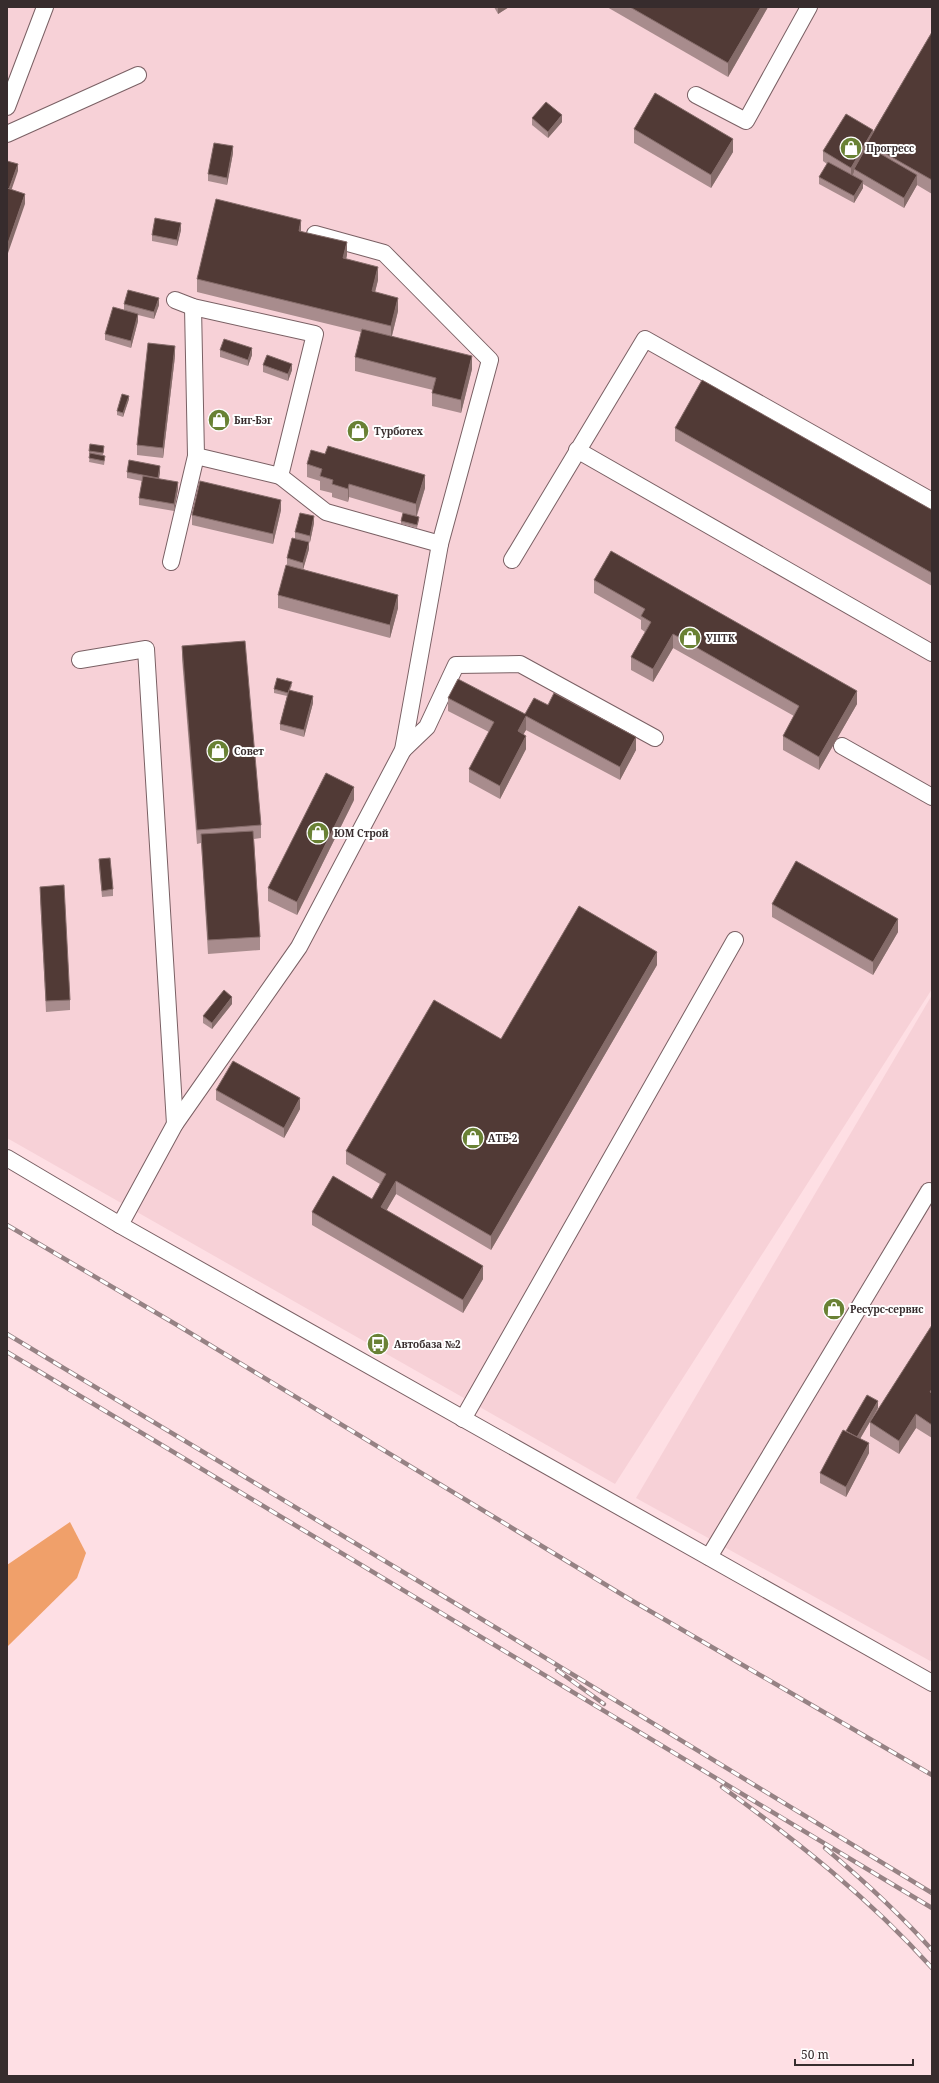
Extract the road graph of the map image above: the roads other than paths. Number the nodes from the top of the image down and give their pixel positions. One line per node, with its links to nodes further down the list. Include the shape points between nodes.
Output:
1 (45, 7): 5 (street)
2 (809, 7): 4 (street, via 746,121)
3 (138, 74): 6 (street)
4 (696, 94)
5 (7, 107)
6 (7, 134)
7 (315, 234): 14 (street, via 384,253 490,360)
8 (175, 300): 9 (street)
9 (193, 307): 11 (street); 12 (street, via 315,334)
10 (577, 450): 13 (street, via 645,339); 15 (street); 17 (street)
11 (196, 456): 12 (street); 16 (street)
12 (280, 476): 14 (street, via 326,512)
13 (932, 501)
14 (440, 544): 21 (street)
15 (512, 560)
16 (171, 562)
17 (932, 653)
18 (80, 660): 24 (street, via 146,649)
19 (655, 738): 21 (street, via 520,664 456,665 426,727)
20 (842, 746): 22 (street)
21 (404, 750): 24 (street, via 300,947)
22 (932, 797)
23 (735, 940): 28 (street)
24 (175, 1124): 27 (street)
25 (7, 1158): 27 (street)
26 (928, 1191): 29 (street)
27 (120, 1225): 28 (street)
28 (463, 1419): 29 (street)
29 (709, 1557): 30 (street)
30 (932, 1683)

